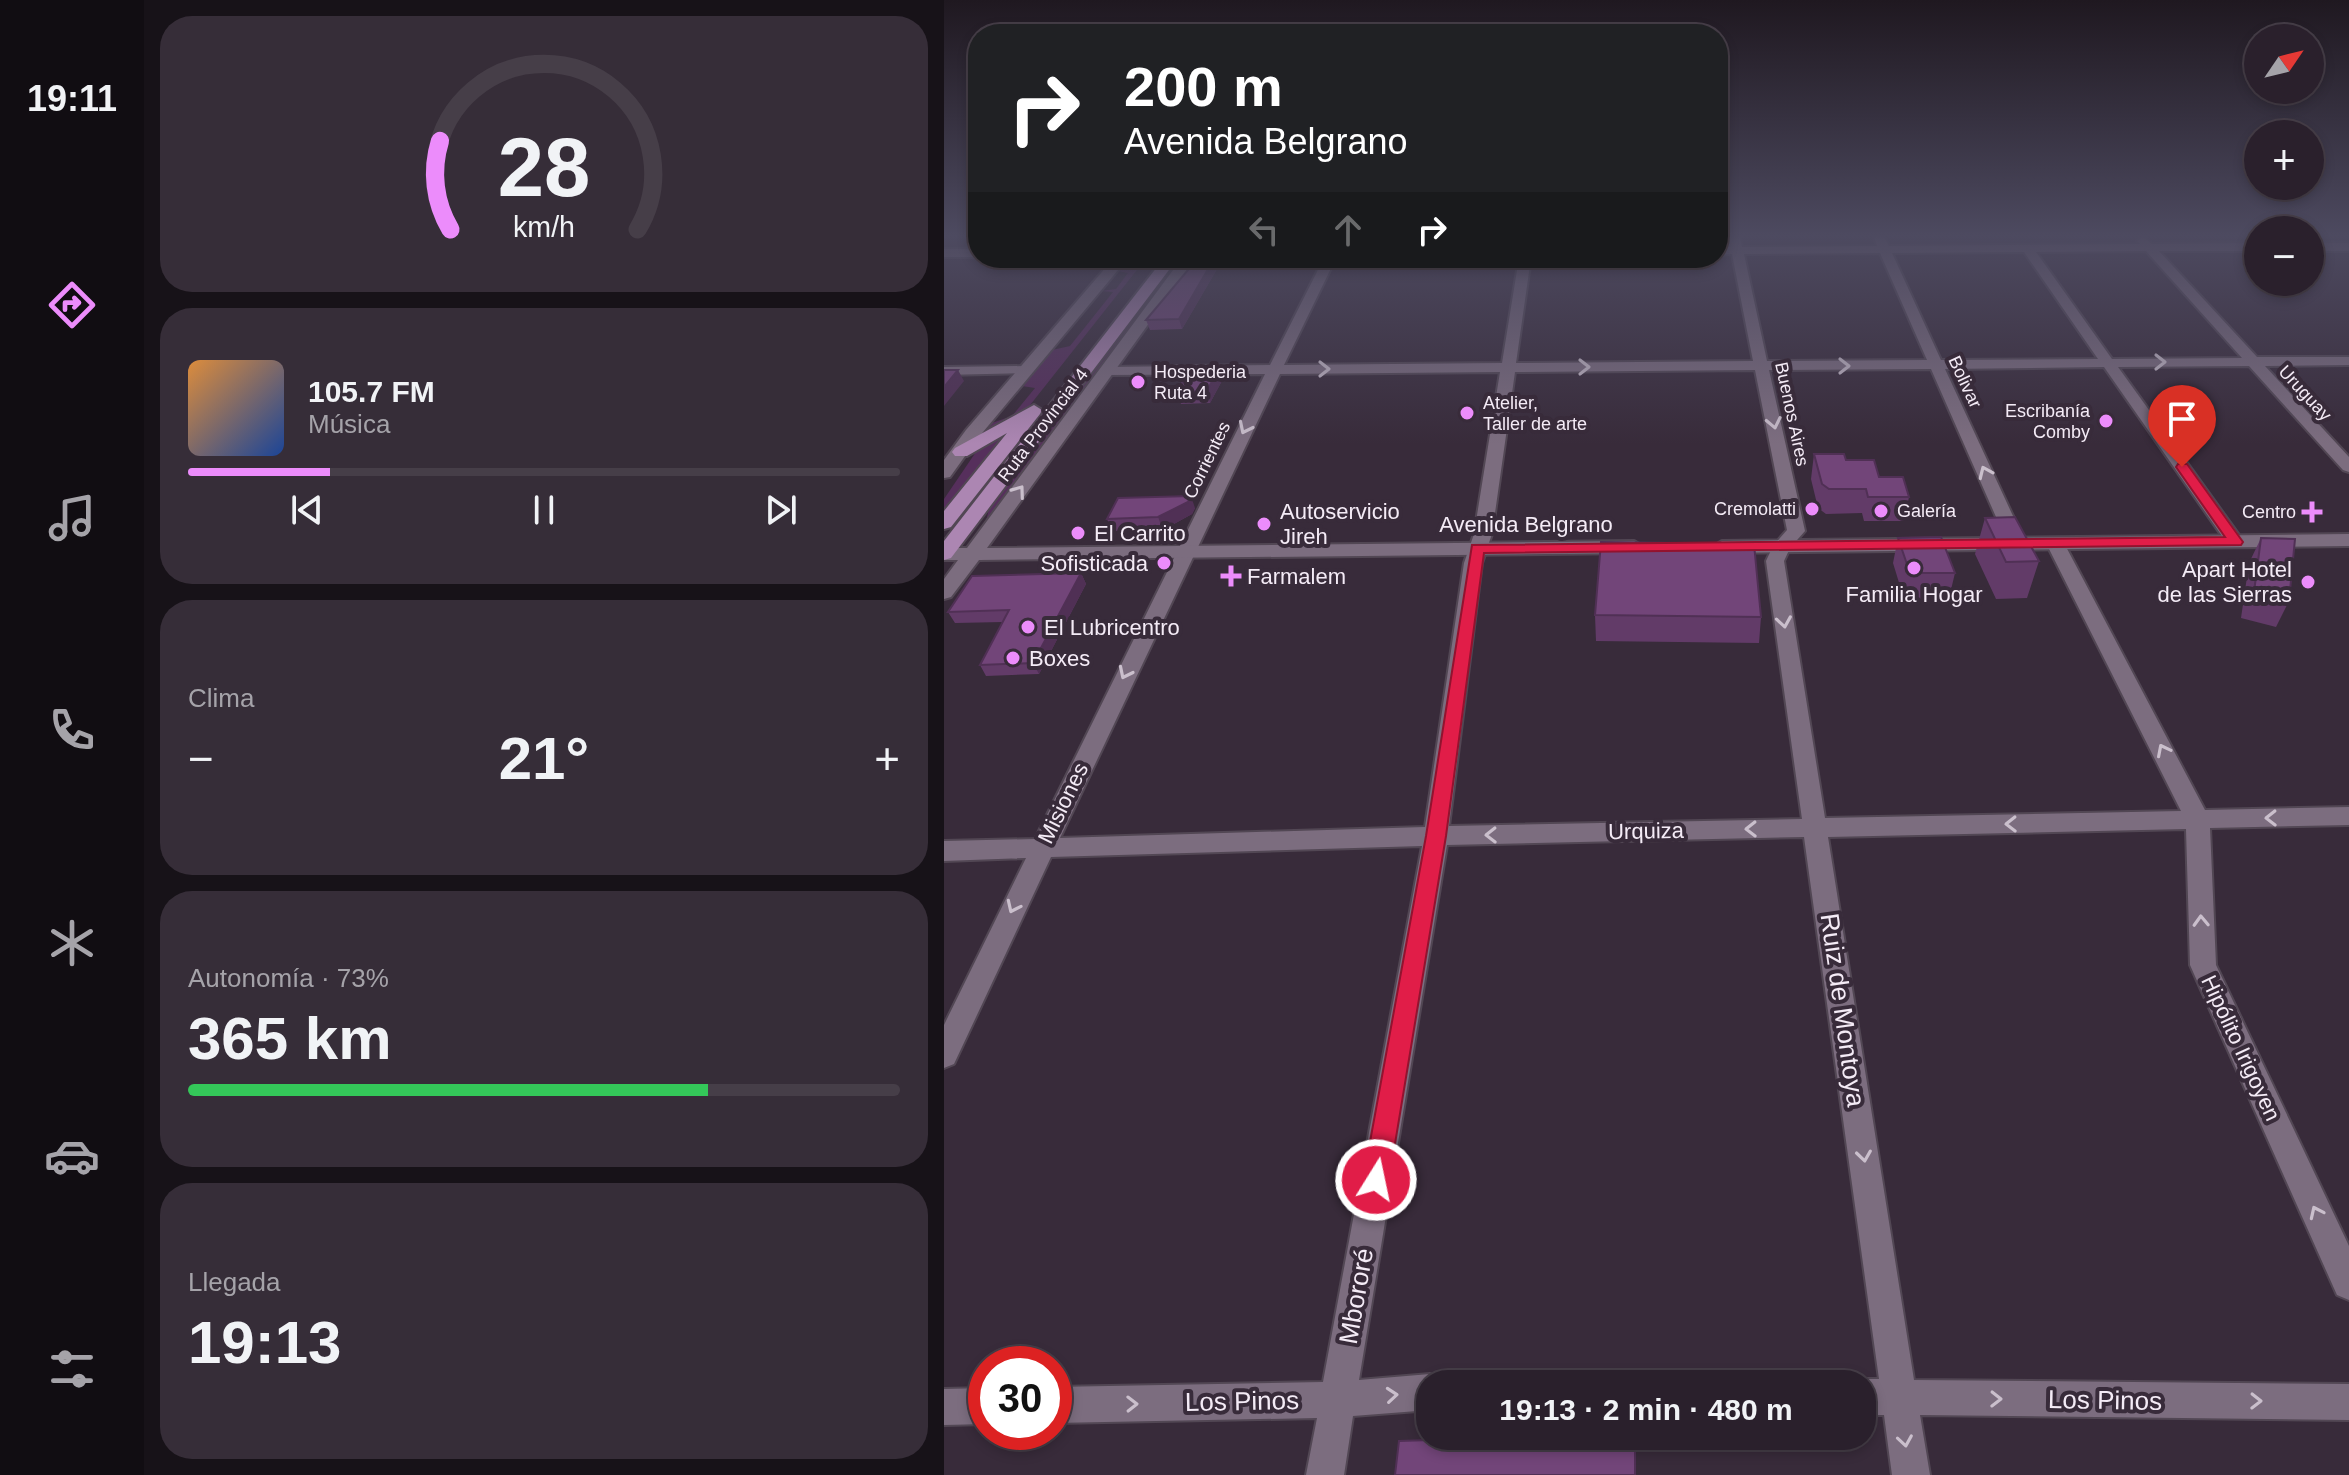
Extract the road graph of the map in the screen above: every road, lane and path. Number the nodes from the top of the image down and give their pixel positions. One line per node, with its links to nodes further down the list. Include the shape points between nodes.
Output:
1 (1081, 306): 18 (main road)
2 (1117, 306): 21 (main road, Ruta Provincial 4)
3 (1134, 306): 36 (main road, Ruta Provincial 4)
4 (1154, 306): 20 (main road)
5 (1306, 306): 17 (street, Corrientes)
6 (1518, 306): 16 (street, Mbororé)
7 (1749, 306): 14 (street, Buenos Aires)
8 (1909, 306): 15 (street, Bolivar)
9 (2068, 306): 12 (street)
10 (2201, 306): 13 (street, Uruguay)
11 (2349, 361): 13 (street)
12 (2108, 362): 13 (street, one-way to 13); 15 (street); 27 (street)
13 (2252, 362): 23 (street, Uruguay)
14 (1762, 366): 15 (street, one-way to 15); 16 (street, one-way to 14); 30 (street, Buenos Aires, one-way to 30, via 1796,531)
15 (1936, 366): 28 (street, Bolivar, one-way to 15)
16 (1509, 368): 17 (street, one-way to 16); 33 (street, Mbororé)
17 (1274, 369): 20 (street); 34 (street, Corrientes, one-way to 34)
18 (1027, 370): 19 (street); 22 (main road)
19 (944, 371)
20 (1106, 371): 35 (main road, one-way to 20)
21 (1034, 410): 22 (main road); 25 (main road, Ruta Provincial 4)
22 (953, 452): 24 (main road)
23 (2349, 467)
24 (944, 473)
25 (944, 523)
26 (2349, 540): 27 (main road)
27 (2235, 542): 29 (main road)
28 (2017, 543): 29 (main road); 30 (main road)
29 (2055, 543): 39 (street, Hipólito Irigoyen, one-way to 29)
30 (1782, 546): 32 (main road); 40 (street, Ruiz de Montoya, one-way to 40, via 1775,561)
31 (1648, 547): 33 (main road, Avenida Belgrano)
32 (1695, 547)
33 (1477, 548): 34 (main road, Avenida Belgrano); 41 (street, Mbororé)
34 (1184, 552): 35 (main road, Avenida Belgrano); 42 (street, Misiones, one-way to 42)
35 (973, 553): 36 (main road, Avenida Belgrano); 37 (main road)
36 (944, 554)
37 (944, 593)
38 (2349, 816): 39 (street, Urquiza, one-way to 39)
39 (2198, 820): 40 (street, Urquiza, one-way to 40); 45 (street, Hipólito Irigoyen, one-way to 39, via 2203,965)
40 (1816, 828): 41 (street, Urquiza, one-way to 41); 48 (street, Ruiz de Montoya, one-way to 48)
41 (1436, 836): 42 (street, Urquiza); 49 (street, Mbororé)
42 (1040, 849): 43 (street, Urquiza); 44 (street, Misiones, one-way to 44)
43 (944, 851)
44 (944, 1055)
45 (2349, 1283)
46 (1416, 1393): 49 (street, Los Pinos, one-way to 46)
47 (1876, 1397): 48 (street, Los Pinos)
48 (1898, 1398): 50 (street, Los Pinos, one-way to 50); 55 (street, Ruiz de Montoya, one-way to 55)
49 (1338, 1400): 51 (street, Los Pinos, one-way to 49); 54 (street, Mbororé)
50 (2349, 1402)
51 (1072, 1405)
52 (968, 1406): 53 (street)
53 (944, 1407)
54 (1325, 1475)
55 (1911, 1475)

